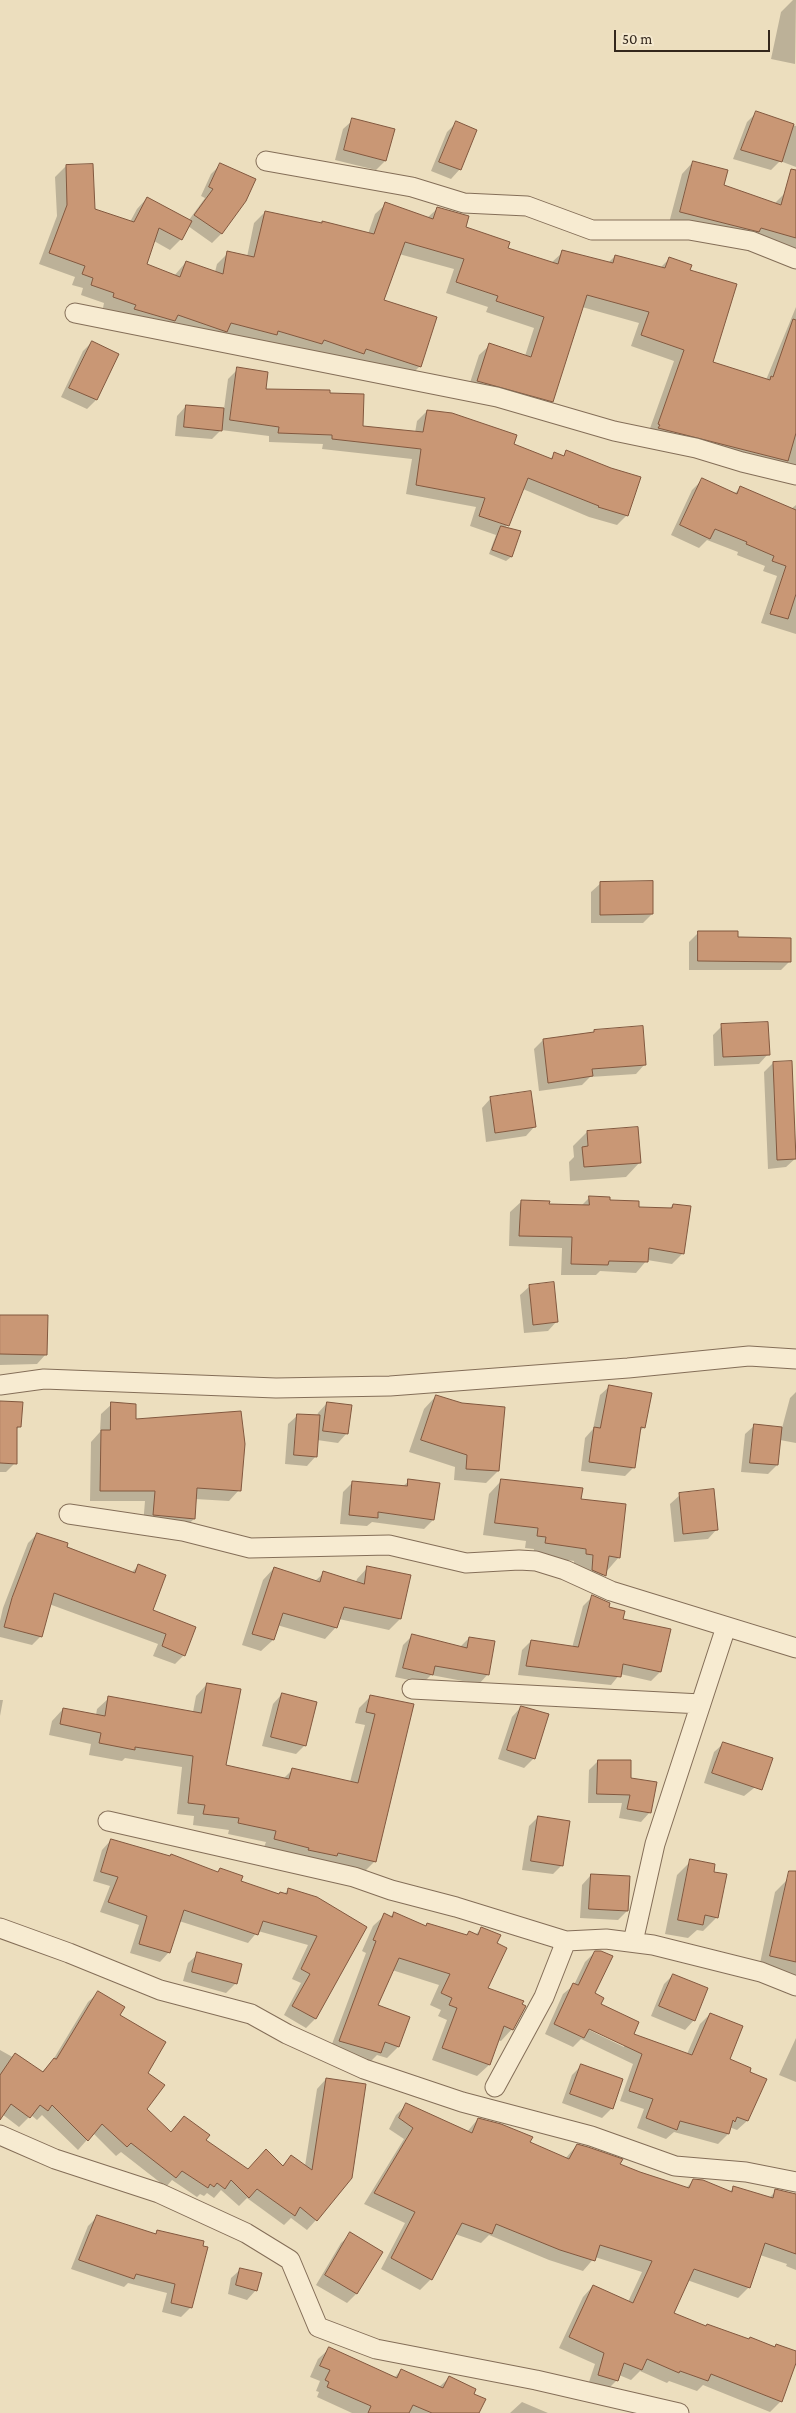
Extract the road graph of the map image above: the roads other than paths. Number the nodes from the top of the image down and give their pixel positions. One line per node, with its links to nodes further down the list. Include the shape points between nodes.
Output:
1 (266, 161): 2 (street, via 412,187 464,203 527,206 592,230 689,230 751,241)
2 (796, 259)
3 (76, 313): 4 (street, via 497,397 614,431 696,448)
4 (796, 475)
5 (796, 1359): 6 (street, via 749,1356 390,1386 276,1388 44,1379)
6 (0, 1385)
7 (69, 1514): 8 (street, via 183,1531 250,1548 389,1545 466,1563 536,1561 611,1591)
8 (726, 1627): 9 (street); 11 (street)
9 (796, 1648)
10 (412, 1689): 11 (street)
11 (701, 1704): 15 (street, via 655,1844)
12 (108, 1821): 14 (street, via 354,1877)
13 (0, 1928): 19 (street, via 160,1990 251,2014 364,2069 462,2102 591,2136 675,2166 746,2172)
14 (566, 1941): 15 (street); 17 (street, via 544,1997)
15 (633, 1942): 16 (street, via 761,1972)
16 (796, 1986)
17 (495, 2087)
18 (0, 2135): 20 (street, via 55,2159 159,2193 246,2232 290,2260 318,2327 376,2349 536,2380)
19 (796, 2182)
20 (679, 2413)

